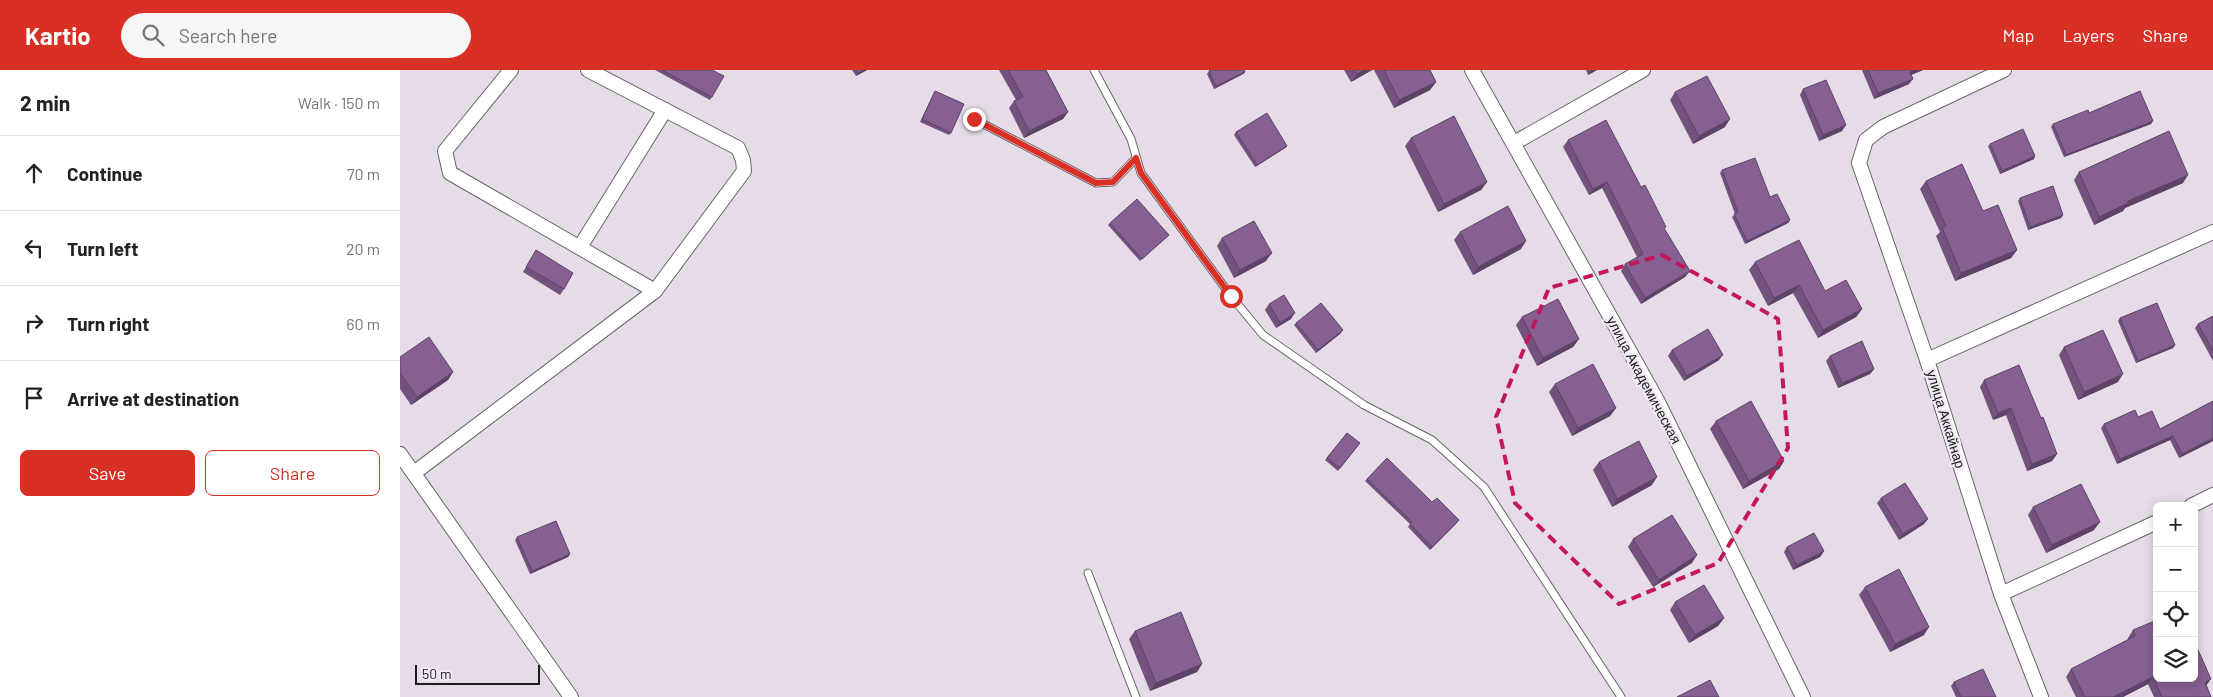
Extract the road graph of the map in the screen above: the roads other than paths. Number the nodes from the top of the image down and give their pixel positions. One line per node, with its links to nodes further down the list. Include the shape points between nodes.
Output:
1 (510, 70): 12 (street, via 445,151 450,173)
2 (588, 70): 7 (street)
3 (1094, 70): 10 (lane, via 1131,140)
4 (1472, 70): 9 (street, улица Академическая)
5 (1644, 70): 9 (street)
6 (2004, 70): 14 (street, улица Аккайнар, via 1883,127 1866,140 1859,162)
7 (666, 110): 12 (street); 13 (street, via 738,148 744,171)
8 (974, 119): 10 (lane, via 1096,183 1113,182)
9 (1514, 143): 25 (street, улица Академическая, via 1658,402)
10 (1136, 158): 24 (lane, via 1152,189 1263,335 1364,405 1432,440 1484,487)
11 (2213, 232): 14 (street)
12 (580, 248): 13 (street)
13 (655, 291): 16 (street)
14 (1927, 360): 21 (street, улица Аккайнар)
15 (400, 454): 16 (street)
16 (414, 473): 22 (street)
17 (2213, 495): 18 (street)
18 (2198, 502)
19 (2153, 524): 21 (street)
20 (1088, 573): 23 (lane)
21 (2001, 594): 26 (street, улица Аккайнар)
22 (571, 697)
23 (1136, 697)
24 (1621, 697)
25 (1803, 697)
26 (2041, 697)

